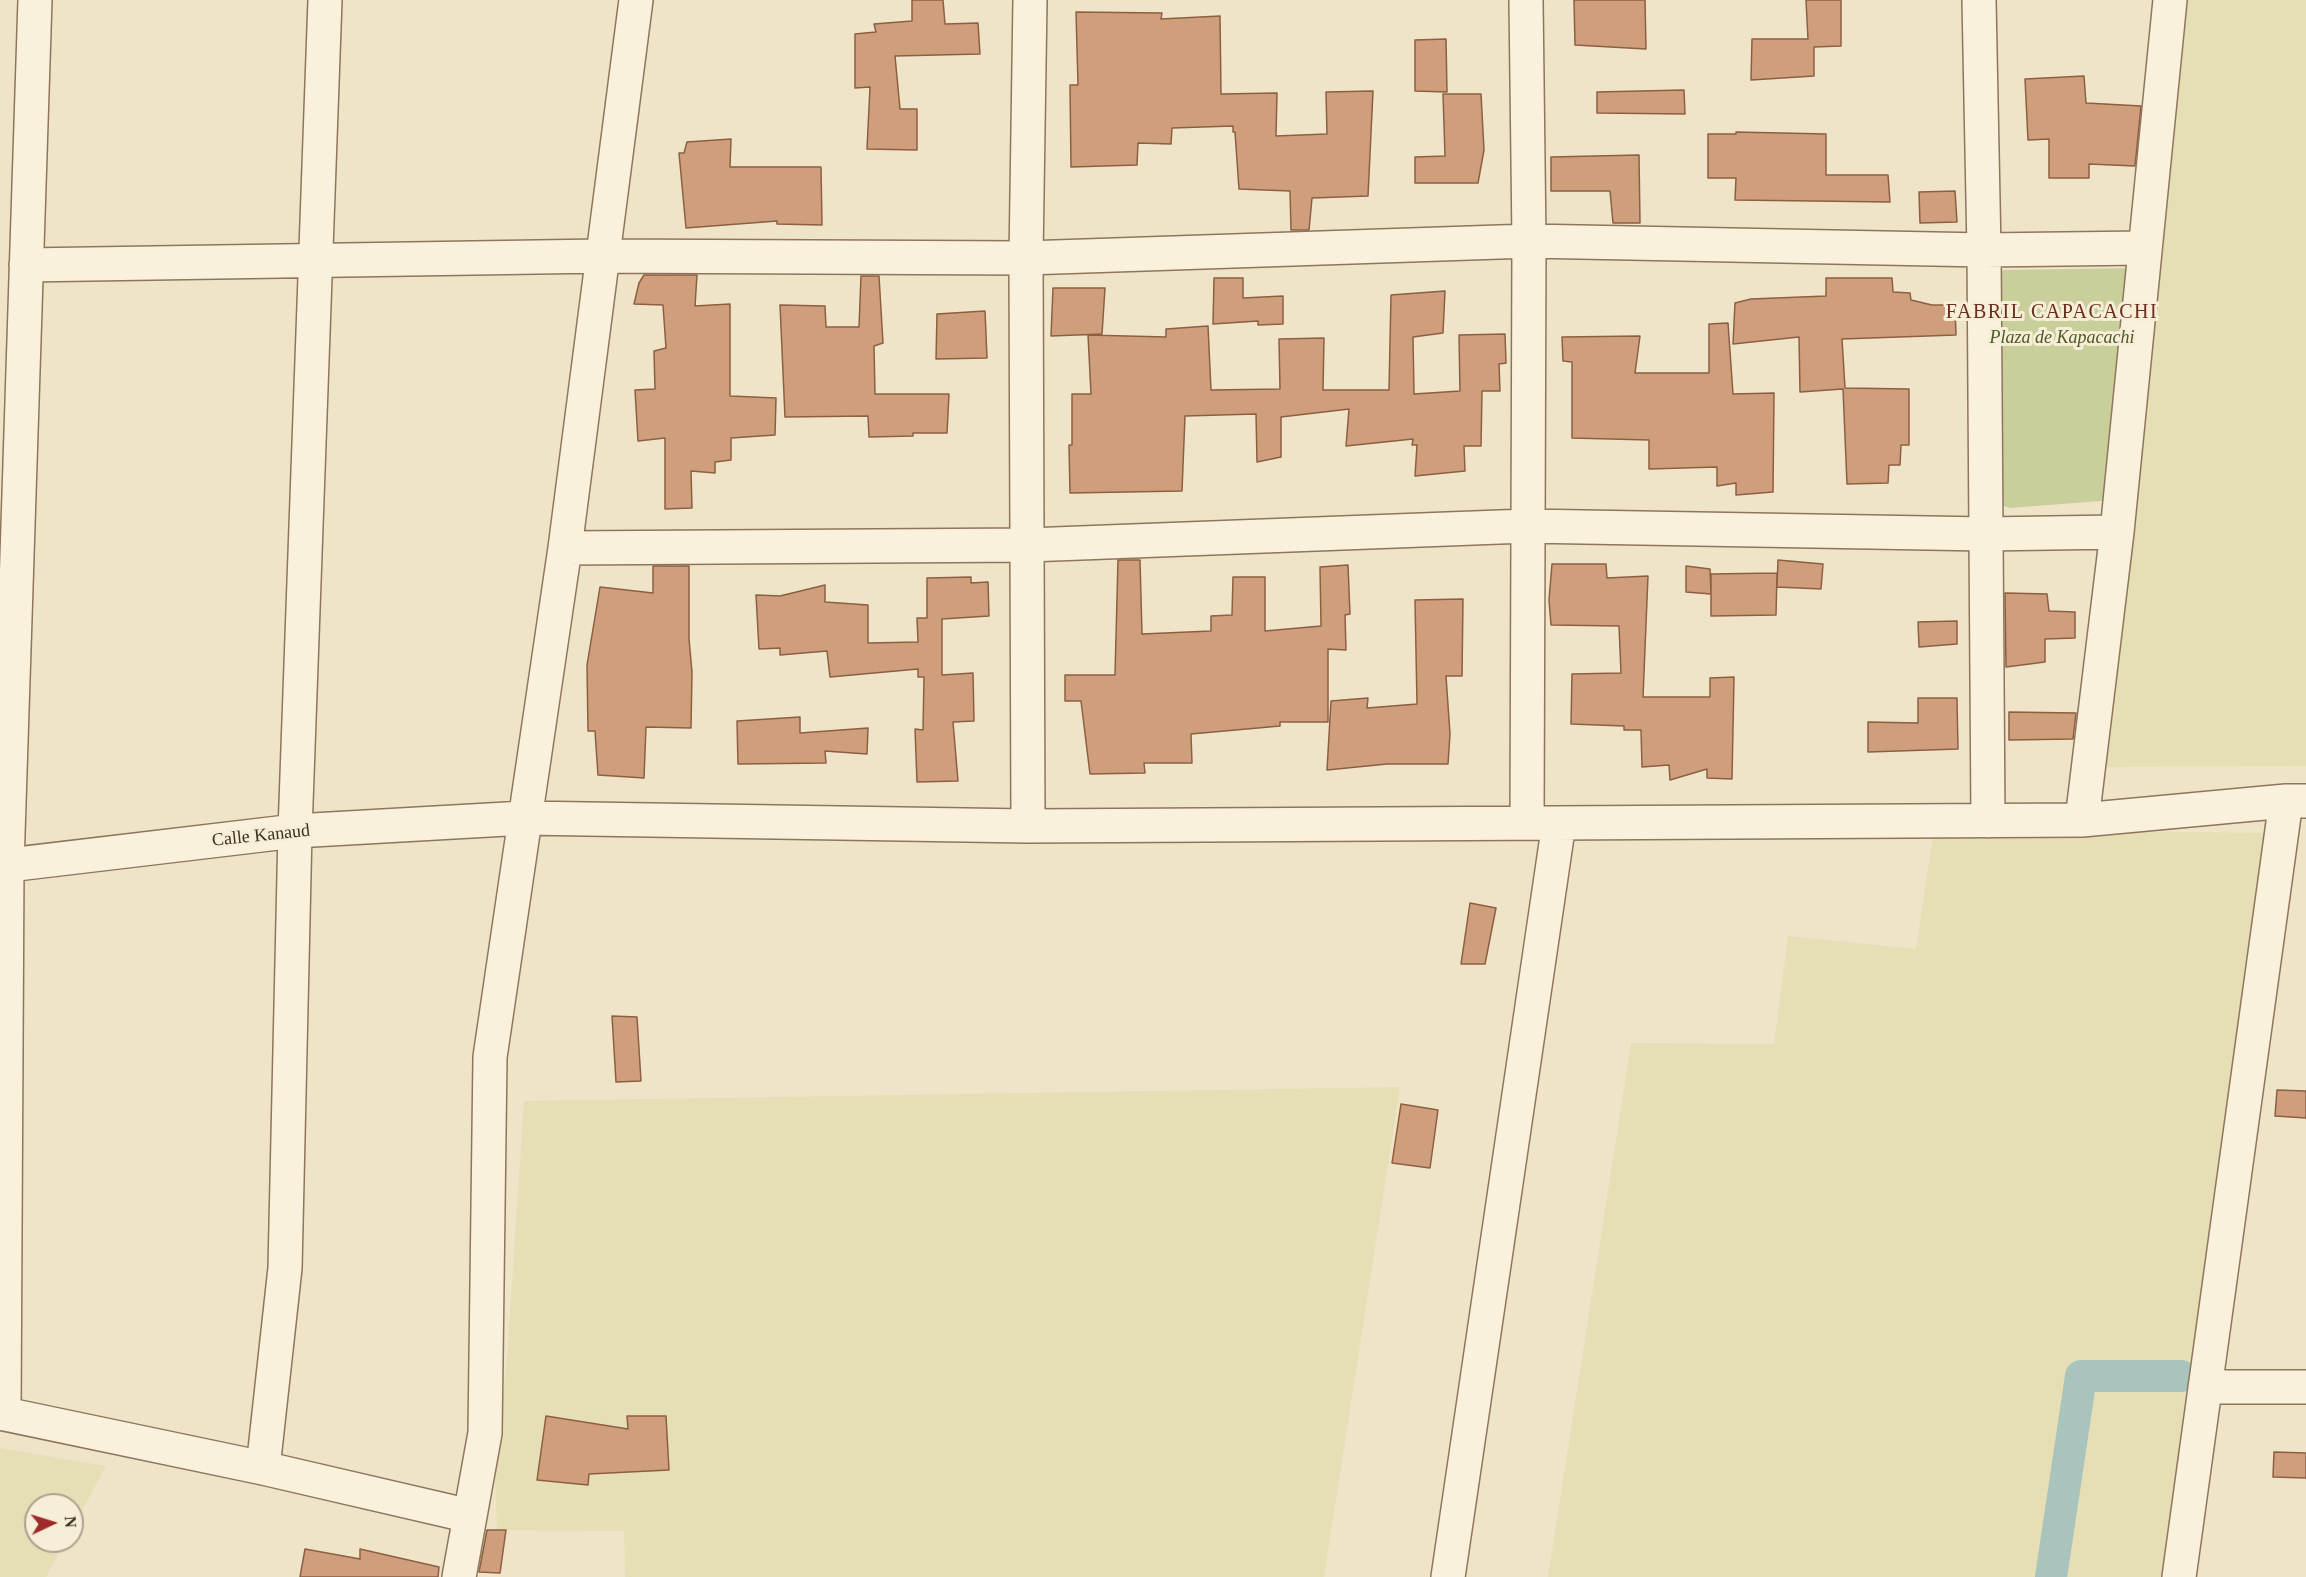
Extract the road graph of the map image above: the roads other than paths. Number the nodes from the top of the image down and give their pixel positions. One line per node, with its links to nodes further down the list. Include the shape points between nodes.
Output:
1 (35, 0): 14 (street)
2 (325, 0): 13 (street)
3 (636, 0): 11 (street)
4 (1030, 0): 12 (street)
5 (1527, 0): 8 (street)
6 (1979, 0): 10 (street)
7 (2170, 0): 9 (street)
8 (1529, 241): 10 (street); 12 (street); 16 (street)
9 (2144, 248): 10 (street); 17 (street)
10 (1984, 250): 18 (street)
11 (601, 256): 12 (street); 13 (street); 20 (street)
12 (1026, 258): 19 (street)
13 (316, 261): 14 (street); 28 (street)
14 (26, 265): 15 (street)
15 (12, 324): 29 (street)
16 (1526, 526): 18 (street); 19 (street); 26 (street)
17 (2117, 532): 18 (street); 23 (street)
18 (1985, 534): 24 (street)
19 (1028, 545): 20 (street); 27 (street)
20 (565, 548): 22 (street)
21 (2296, 801): 23 (street, Calle Kanaud); 30 (street)
22 (524, 818): 27 (street, Calle Kanaud); 28 (street, Calle Kanaud); 34 (street, via 490,1057 485,1433)
23 (2082, 820): 24 (street, Calle Kanaud)
24 (1988, 821): 25 (street, Calle Kanaud)
25 (1559, 823): 26 (street, Calle Kanaud); 36 (street)
26 (1527, 824): 27 (street, Calle Kanaud)
27 (1028, 826)
28 (295, 831): 29 (street, Calle Kanaud); 33 (street, via 285,1268)
29 (4, 865): 32 (street)
30 (2205, 1387): 31 (street); 37 (street)
31 (2306, 1387)
32 (2, 1414): 33 (street)
33 (262, 1468): 34 (street)
34 (470, 1516): 35 (street)
35 (459, 1577)
36 (1448, 1577)
37 (2179, 1577)

